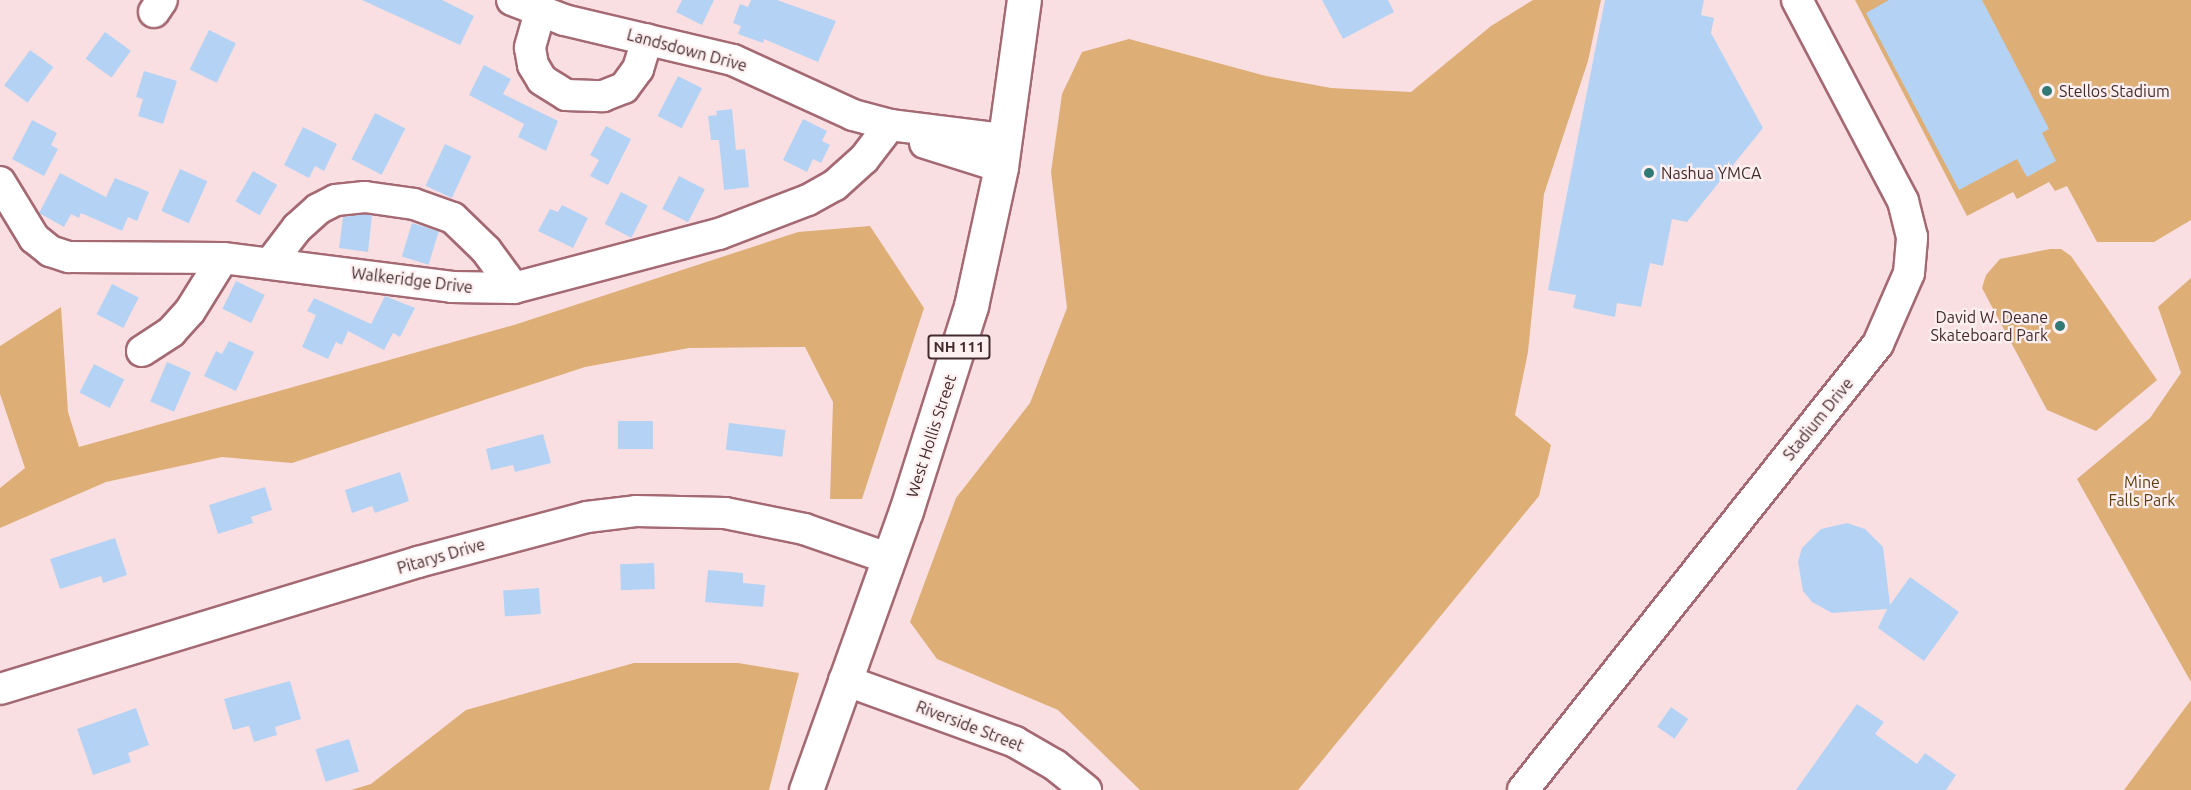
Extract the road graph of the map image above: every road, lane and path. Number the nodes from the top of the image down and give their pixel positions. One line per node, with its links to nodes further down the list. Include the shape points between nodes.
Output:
1 (512, 0): 4 (street, Landsdown Drive)
2 (1024, 0): 7 (main road, West Hollis Street / NH 111)
3 (1797, 0): 18 (street, Stadium Drive, via 1903,201 1912,253 1900,299 1878,344)
4 (540, 12): 5 (street, Landsdown Drive); 5 (street, via 530,48 533,65 542,80 566,95 603,96 624,88 638,69)
5 (648, 39): 6 (street, Landsdown Drive, via 756,69 853,115)
6 (890, 125): 7 (street, Landsdown Drive, via 916,140); 11 (street, Walkeridge Drive, via 864,159 835,185 808,200 719,234)
7 (1002, 153): 13 (main road, West Hollis Street / NH 111, via 971,306)
8 (0, 182): 9 (street, Walkeridge Drive, via 21,222 50,251 69,257)
9 (223, 258): 10 (street, Walkeridge Drive); 12 (street, via 190,311 171,332)
10 (271, 262): 11 (street, Walkeridge Drive, via 452,287); 11 (street, via 297,228 318,209 336,200 365,197 414,204 453,218 486,250)
11 (514, 288)
12 (142, 351)
13 (890, 559): 14 (main road, West Hollis Street / NH 111); 15 (street, Pitarys Drive, via 804,529 726,513 636,511 586,517 418,562)
14 (844, 680): 16 (main road, West Hollis Street / NH 111); 17 (street, Riverside Street, via 1015,742 1056,765)
15 (0, 688)
16 (806, 790)
17 (1086, 790)
18 (1523, 790)

